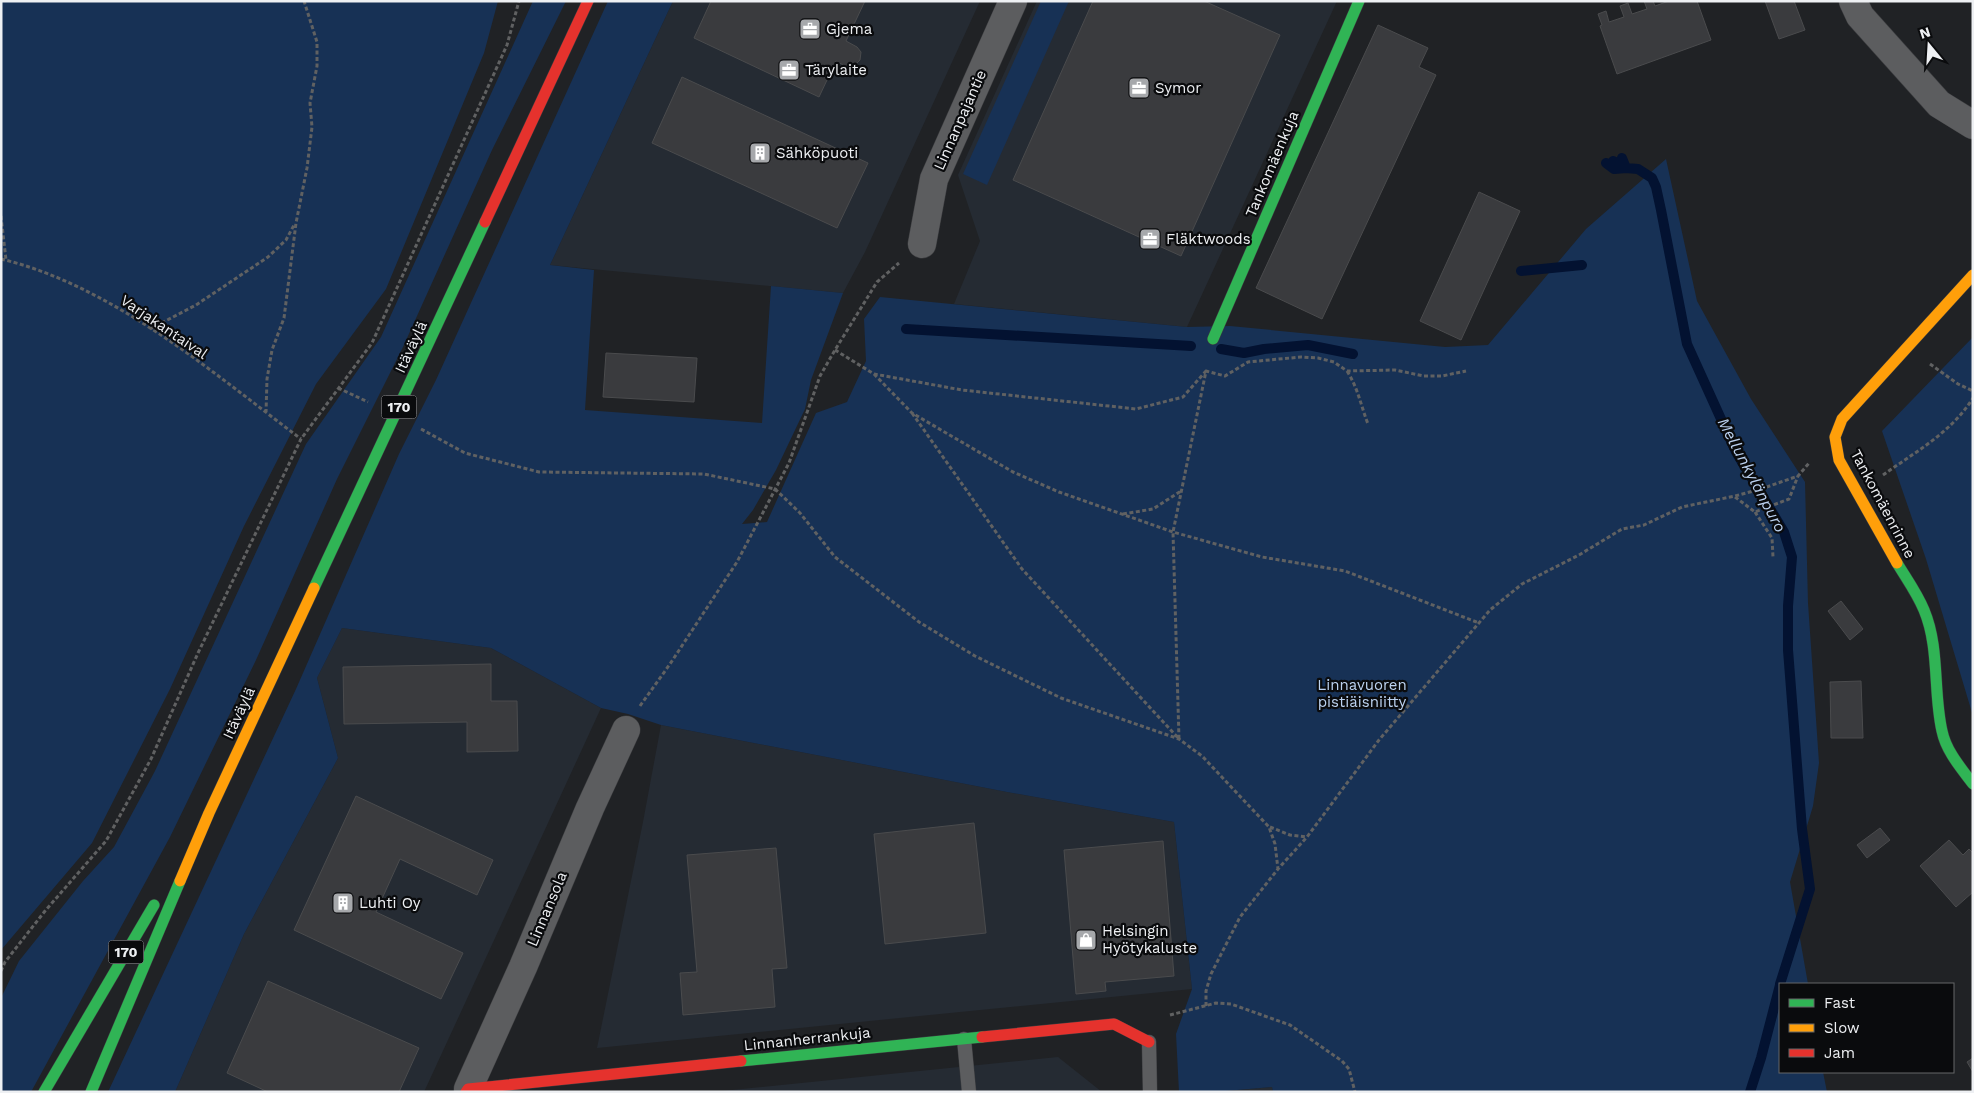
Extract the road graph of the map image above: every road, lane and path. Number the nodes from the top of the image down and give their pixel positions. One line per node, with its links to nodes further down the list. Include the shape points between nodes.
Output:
1 (304, 1): 9 (path, via 317,42 317,66 310,103 309,152)
2 (519, 1): 21 (path, via 507,45 372,343)
3 (588, 1): 26 (street, Itäväylä / 170)
4 (1013, 1): 10 (street, Linnanpajantie, via 934,179)
5 (1359, 1): 14 (street, Tankomäenkuja)
6 (1853, 1): 7 (street, via 1860,16 1939,104)
7 (1973, 125)
8 (1, 216): 11 (path)
9 (296, 223): 13 (path, via 286,240 268,257 196,305); 24 (path, via 284,318 272,350 267,379)
10 (922, 244): 16 (path, via 877,282)
11 (4, 259): 13 (path, Varjakantaival, via 76,284)
12 (1973, 275): 15 (street, Tankomäenrinne)
13 (150, 328): 24 (path, Varjakantaival)
14 (1213, 339): 19 (path)
15 (1910, 345): 22 (path, via 1934,369); 42 (street, Tankomäenrinne, via 1842,419 1835,437 1840,460 1924,610 1933,646 1942,733 1954,758)
16 (834, 350): 20 (path); 32 (path, via 820,376 789,463)
17 (1347, 371): 18 (path, via 1395,370 1433,376); 19 (path, via 1334,362 1301,357 1248,362 1225,376); 27 (path, via 1356,384)
18 (1466, 371)
19 (1206, 372): 20 (path, via 1183,396 1136,410 962,390); 33 (path)
20 (874, 374): 25 (path)
21 (338, 388): 26 (path); 28 (path)
22 (1973, 391)
23 (1973, 398): 31 (path, via 1935,439)
24 (266, 413): 28 (path, Varjakantaival)
25 (912, 413): 36 (path, via 1012,472); 41 (path, via 1022,569)
26 (395, 415): 32 (path, via 465,453 539,472 704,474); 43 (street, Itäväylä / 170)
27 (1368, 424)
28 (301, 439): 47 (path, via 151,759 106,841 45,911)
29 (1810, 461): 30 (path)
30 (1798, 476): 34 (path); 35 (path, via 1789,499)
31 (1880, 476)
32 (775, 489): 40 (path, via 737,562); 41 (path, via 800,513 835,557 919,622 975,656 1061,698)
33 (1181, 490): 36 (path, via 1153,509); 37 (path)
34 (1735, 496): 35 (path); 39 (path, via 1682,507 1644,526 1622,529 1522,584)
35 (1755, 512): 38 (path, via 1772,538)
36 (1121, 515): 37 (path)
37 (1173, 532): 39 (path, via 1262,557 1345,571); 41 (path)
38 (1773, 557)
39 (1479, 623): 45 (path, via 1379,740)
40 (626, 730): 52 (street, Linnansola)
41 (1179, 740): 44 (path, via 1202,756)
42 (1973, 784)
43 (209, 813): 53 (street, Itäväylä / 170); 54 (street, Itäväylä / 170)
44 (1269, 827): 45 (path); 46 (path, via 1276,844)
45 (1307, 837): 46 (path)
46 (1278, 869): 48 (path, via 1240,917 1225,943 1211,974)
47 (1, 971)
48 (1206, 1006): 49 (path); 57 (path, via 1230,1004 1290,1025 1342,1061 1349,1069)
49 (1170, 1015)
50 (964, 1038): 51 (street, Linnanherrankuja, via 1114,1024); 52 (street, Linnanherrankuja); 55 (lane)
51 (1149, 1042): 56 (lane)
52 (467, 1090)
53 (44, 1092)
54 (91, 1092)
55 (969, 1092)
56 (1150, 1092)
57 (1355, 1092)

